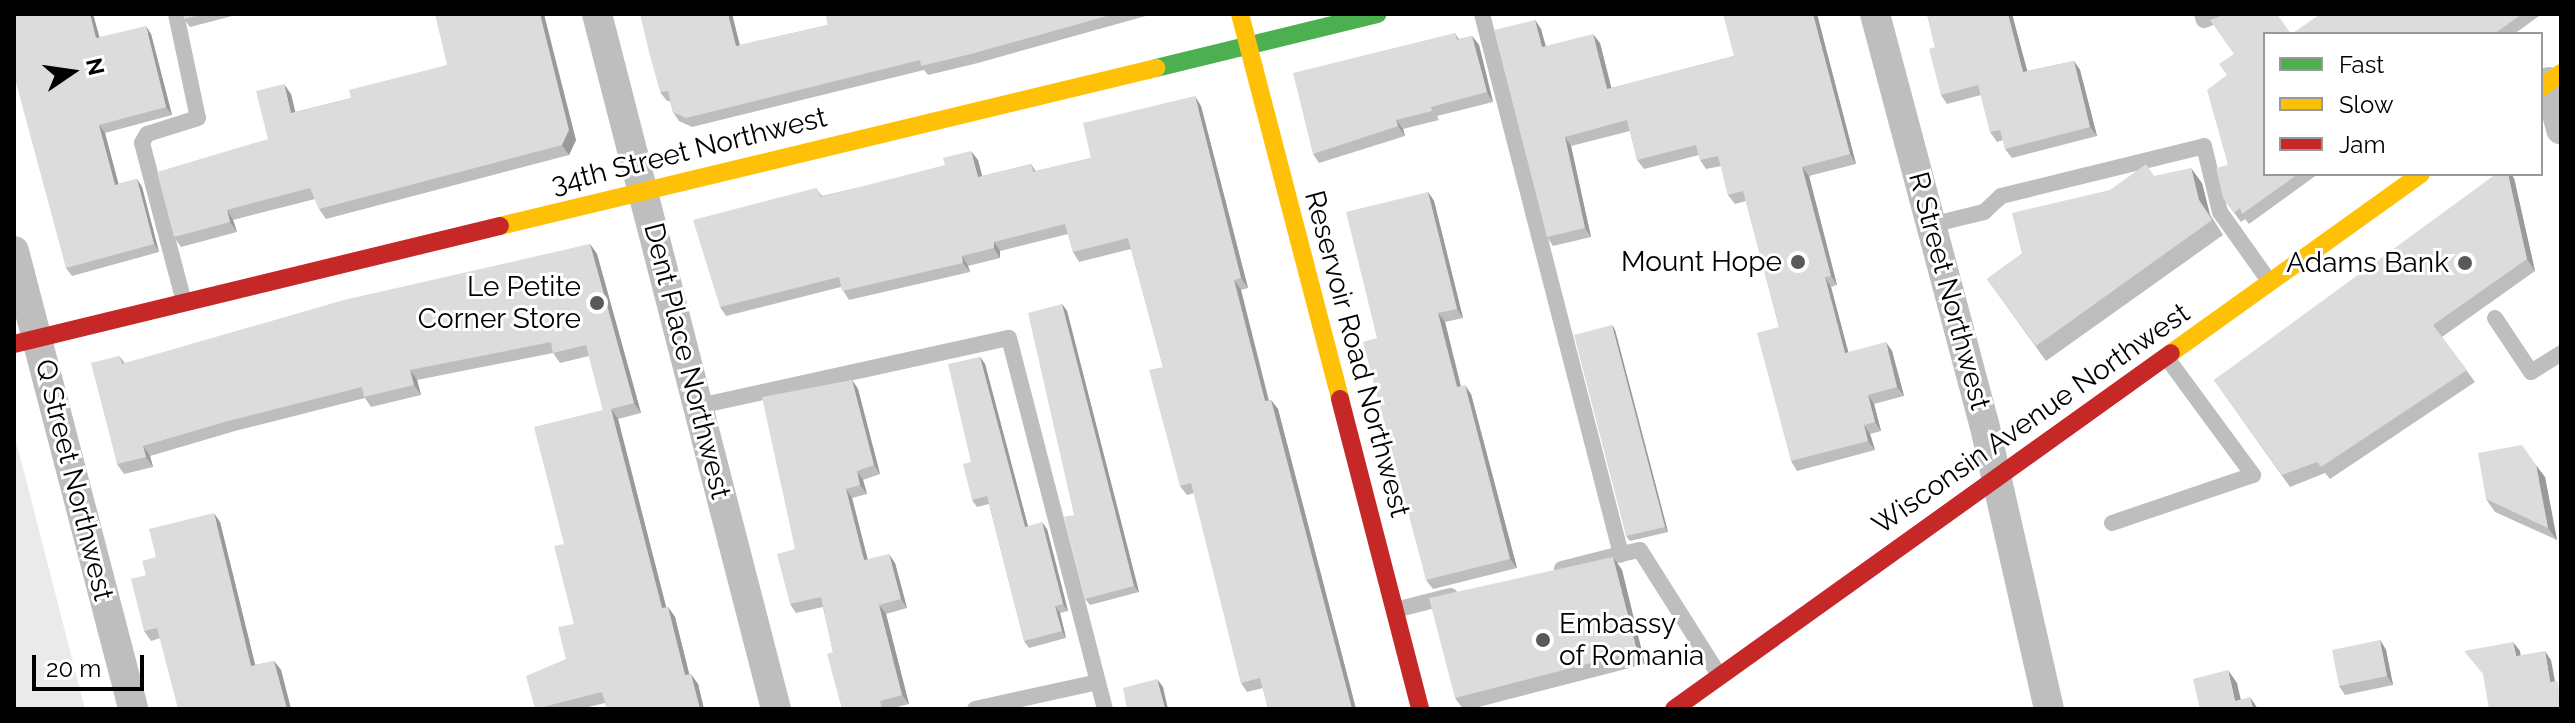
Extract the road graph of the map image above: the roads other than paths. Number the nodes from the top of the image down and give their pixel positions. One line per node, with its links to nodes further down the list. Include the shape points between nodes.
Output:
1 (176, 14): 17 (lane, via 198,118 147,134 142,143)
2 (597, 14): 13 (street, Dent Place Northwest)
3 (1240, 14): 9 (main road, Reservoir Road Northwest)
4 (1377, 14): 9 (main road, 34th Street Northwest)
5 (1482, 14): 25 (lane)
6 (1875, 14): 14 (street, R Street Northwest)
7 (2202, 14): 8 (lane, via 2204,20)
8 (2220, 14)
9 (1247, 45): 13 (main road, 34th Street Northwest); 28 (main road, Reservoir Road Northwest)
10 (2550, 81): 11 (street)
11 (2561, 129)
12 (2418, 176): 16 (main road, Wisconsin Avenue Northwest)
13 (644, 191): 17 (main road, 34th Street Northwest); 22 (street, Dent Place Northwest)
14 (1931, 225): 16 (lane, via 1984,212 2001,196 2204,146 2220,212); 23 (street, R Street Northwest)
15 (14, 251): 19 (street, Q Street Northwest)
16 (2270, 282): 21 (main road, Wisconsin Avenue Northwest)
17 (184, 303): 19 (main road, 34th Street Northwest)
18 (2495, 318): 20 (lane, via 2531,372)
19 (26, 341): 31 (street, Q Street Northwest)
20 (2561, 353)
21 (2167, 358): 23 (main road, Wisconsin Avenue Northwest); 24 (lane, via 2253,475)
22 (699, 406): 30 (lane, via 1009,338); 32 (street, Dent Place Northwest)
23 (1998, 479): 29 (main road, Wisconsin Avenue Northwest); 37 (street, R Street Northwest)
24 (2112, 523)
25 (1621, 554): 26 (lane); 29 (lane, via 1640,550)
26 (1545, 573)
27 (1469, 592): 28 (lane)
28 (1394, 610): 35 (main road, Reservoir Road Northwest)
29 (1720, 676): 36 (main road, Wisconsin Avenue Northwest)
30 (1098, 682): 33 (lane); 34 (lane)
31 (133, 709)
32 (776, 709)
33 (975, 709)
34 (1105, 709)
35 (1420, 709)
36 (1674, 709)
37 (2049, 709)

